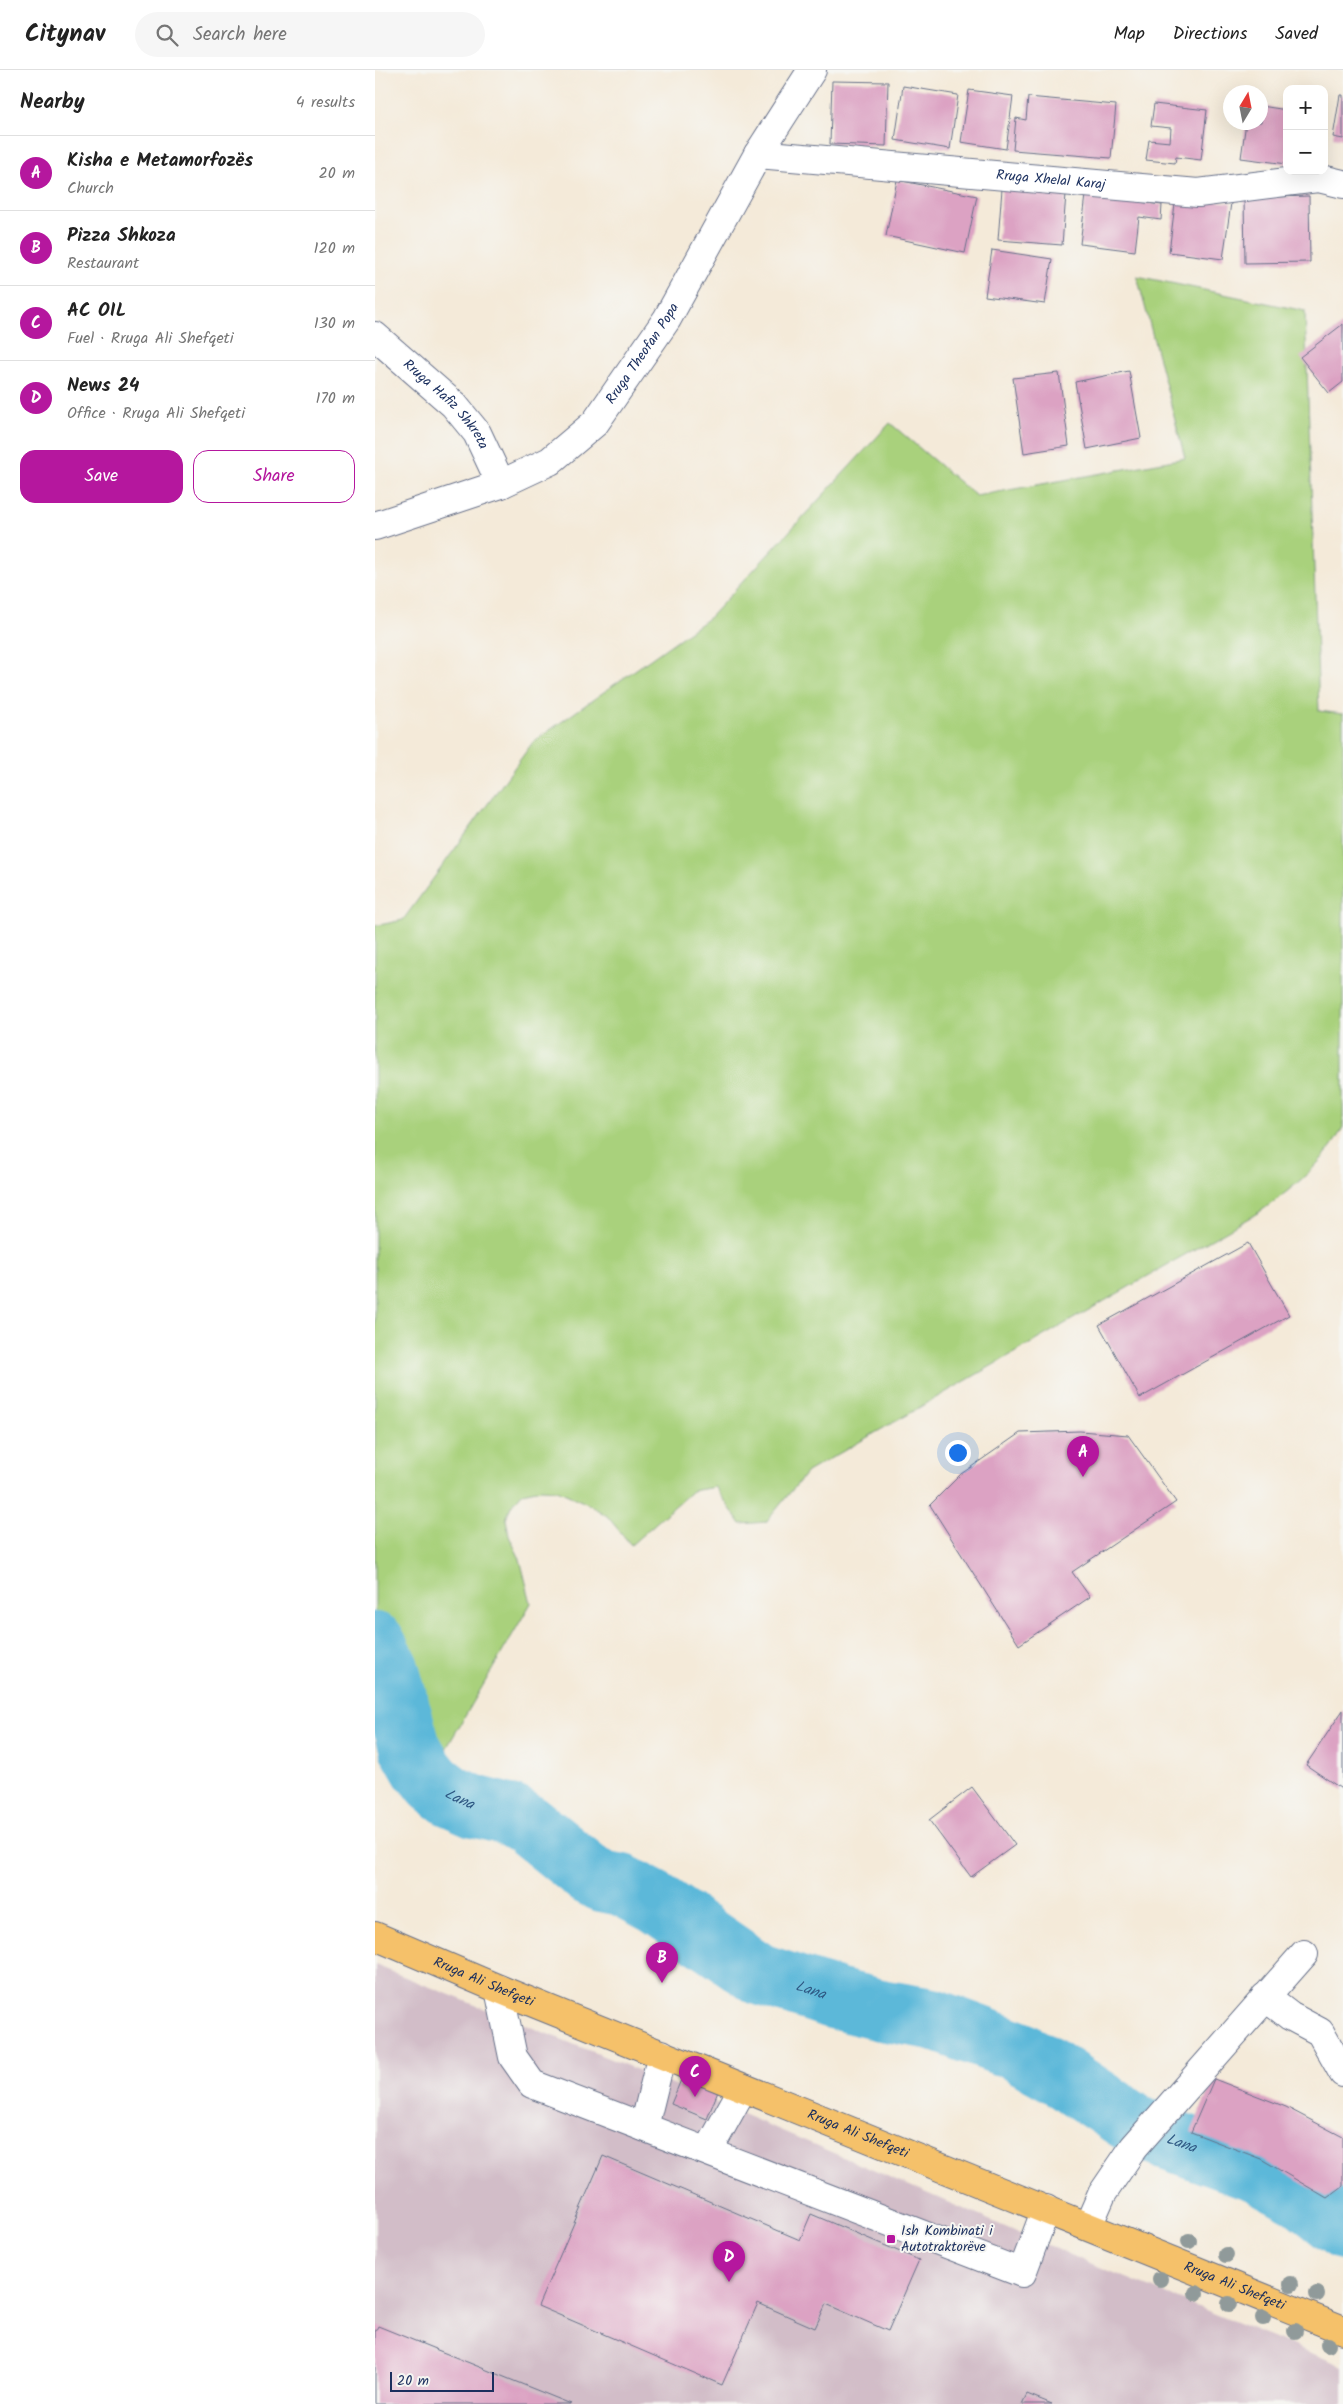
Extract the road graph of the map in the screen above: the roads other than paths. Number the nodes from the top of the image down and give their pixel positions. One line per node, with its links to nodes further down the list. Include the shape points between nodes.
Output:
1 (813, 70): 2 (street, Rruga Theofan Popa)
2 (758, 154): 3 (street, Rruga Xhelal Karaj, via 1198,193 1318,178); 5 (street, Rruga Theofan Popa, via 667,319 595,423 550,461)
3 (1343, 184)
4 (375, 336): 5 (street, Rruga Hafiz Shkreta, via 454,405 477,433)
5 (501, 484): 6 (street, Rruga Theofan Popa)
6 (375, 526)
7 (375, 1936): 9 (main road, Rruga Ali Shefqeti)
8 (1304, 1954): 10 (street)
9 (499, 1989): 11 (main road, Rruga Ali Shefqeti); 14 (street, via 513,2057 532,2084)
10 (1265, 1997): 12 (street, via 1290,2016 1320,2032); 17 (street, via 1134,2147 1102,2194)
11 (662, 2054): 13 (main road, Rruga Ali Shefqeti); 14 (street)
12 (1343, 2073)
13 (743, 2088): 15 (street); 16 (main road, Rruga Ali Shefqeti)
14 (644, 2127): 15 (street)
15 (707, 2151): 16 (street, via 1022,2274)
16 (1046, 2209): 17 (main road, Rruga Ali Shefqeti)
17 (1088, 2226): 18 (main road, Rruga Ali Shefqeti)
18 (1343, 2330)

